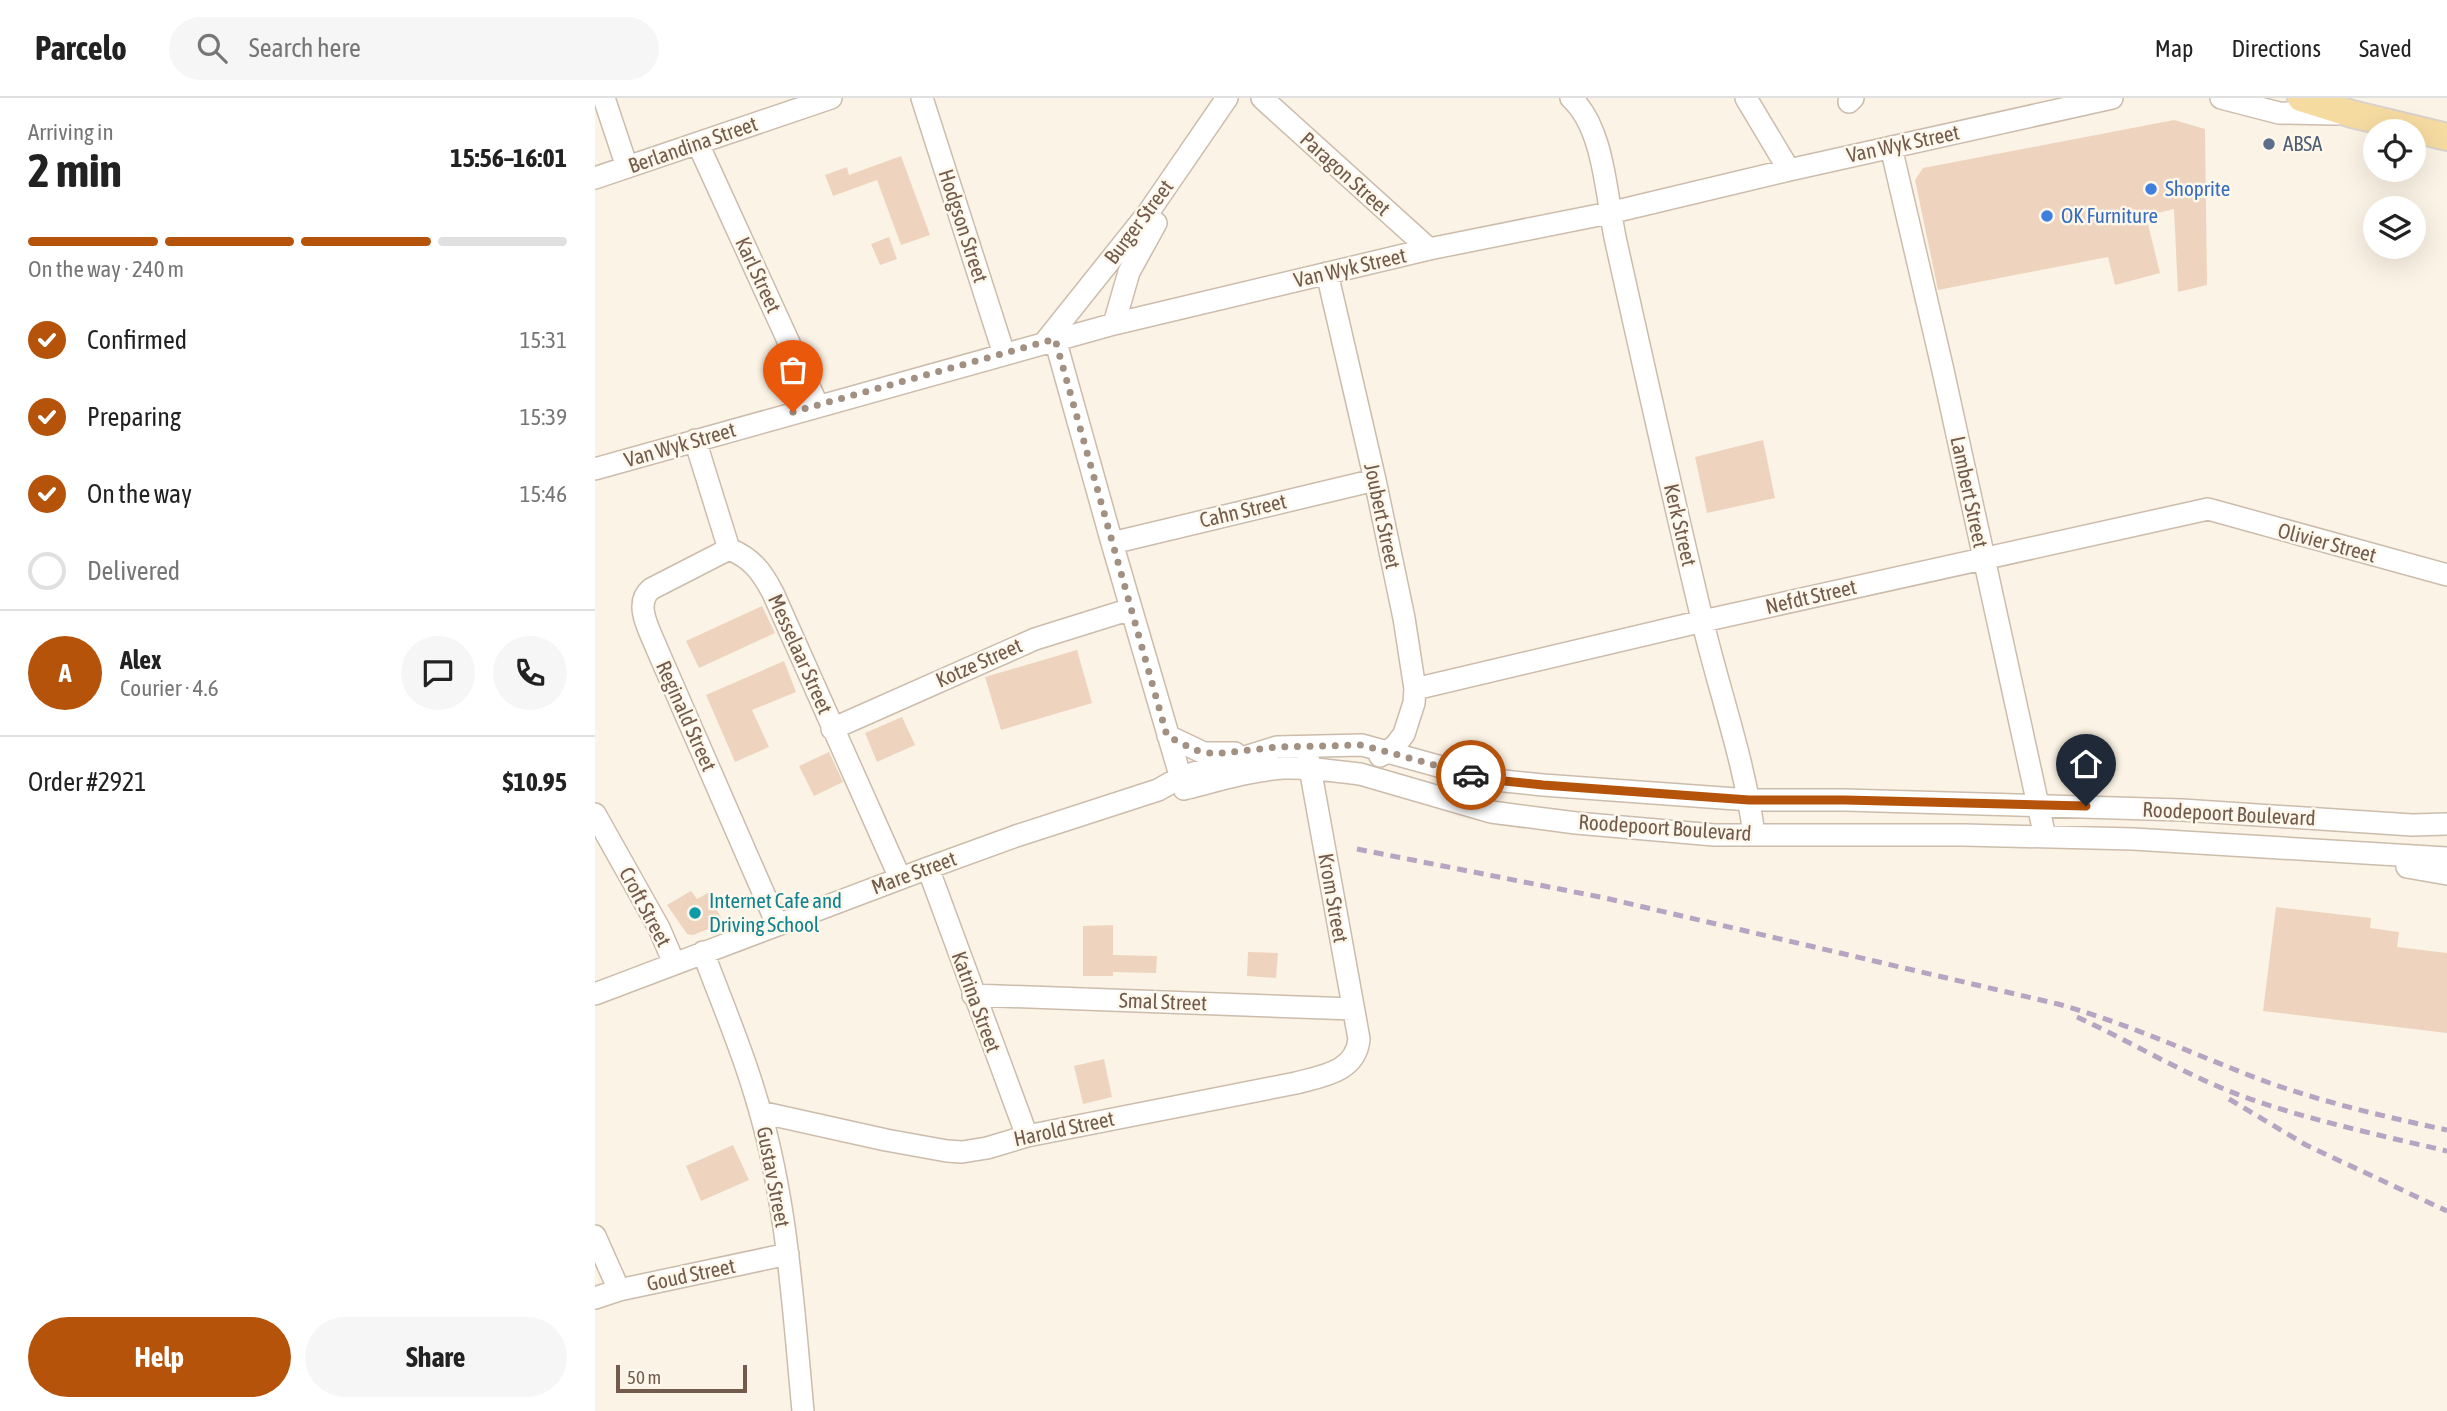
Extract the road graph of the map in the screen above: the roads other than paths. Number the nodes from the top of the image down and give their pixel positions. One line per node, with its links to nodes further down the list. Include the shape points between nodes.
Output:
1 (604, 98): 16 (street)
2 (922, 98): 24 (street, Hodgson Street)
3 (1227, 98): 23 (street, Burger Street, via 1148,213)
4 (1242, 98): 22 (street, Burger Street, via 1147,234 1129,272)
5 (1262, 98): 20 (street, Paragon Street)
6 (1746, 98): 17 (street)
7 (2112, 98): 15 (street, Van Wyk Street)
8 (2221, 98): 12 (street, via 2279,113)
9 (2301, 98): 12 (main road)
10 (826, 99): 14 (street, Berlandina Street)
11 (1581, 101): 19 (street, Kerk Street, via 1595,134)
12 (2352, 114): 13 (main road)
13 (2447, 137)
14 (698, 144): 16 (street, Berlandina Street); 25 (street, Karl Street)
15 (1891, 147): 17 (street, Van Wyk Street); 32 (street, Lambert Street)
16 (627, 167): 18 (street, Berlandina Street)
17 (1789, 170): 19 (street, Van Wyk Street)
18 (595, 178)
19 (1609, 214): 20 (street, Van Wyk Street); 35 (street, Kerk Street)
20 (1429, 249): 21 (street, Van Wyk Street)
21 (1327, 274): 22 (street, Van Wyk Street); 28 (street, Joubert Street)
22 (1114, 324): 23 (street, Van Wyk Street)
23 (1050, 340): 24 (street, Van Wyk Street); 30 (street)
24 (1004, 354): 25 (street, Van Wyk Street)
25 (818, 405): 26 (street, Van Wyk Street)
26 (695, 440): 27 (street, Van Wyk Street); 31 (street)
27 (595, 469)
28 (1375, 480): 30 (street, Cahn Street); 36 (street, Joubert Street)
29 (2208, 509): 32 (street, Nefdt Street); 33 (street, Olivier Street)
30 (1112, 542): 34 (street)
31 (729, 549): 37 (street, Messelaar Street, via 750,559 765,579); 57 (street, Reginald Street, via 651,589 642,604 657,649)
32 (1983, 558): 35 (street, Nefdt Street); 47 (street, Lambert Street)
33 (2447, 575)
34 (1131, 609): 37 (street, Kotze Street, via 1035,639); 38 (street)
35 (1703, 621): 36 (street, Nefdt Street); 46 (street, Kerk Street)
36 (1415, 689): 41 (street, Joubert Street, via 1404,734)
37 (832, 729): 56 (street, Messelaar Street)
38 (1167, 736): 40 (street, via 1204,753); 44 (street)
39 (1307, 746): 40 (street, Roodepoort Boulevard); 41 (street, Roodepoort Boulevard, via 1362,745); 42 (street, Krom Street)
40 (1277, 747): 44 (street, Roodepoort Boulevard)
41 (1385, 751): 43 (street, Joubert Street); 45 (street, via 1414,780); 46 (street, Roodepoort Boulevard, via 1485,779)
42 (1310, 770): 43 (street, Roodepoort Boulevard); 44 (street, Roodepoort Boulevard, via 1285,768); 62 (street, Krom Street)
43 (1360, 774): 45 (street, Roodepoort Boulevard)
44 (1182, 783): 54 (street, Mare Street)
45 (1447, 800): 50 (street, Roodepoort Boulevard, via 1491,812 1576,823)
46 (1749, 800): 47 (street, Roodepoort Boulevard); 50 (street, Kerk Street)
47 (2038, 805): 49 (street, Roodepoort Boulevard); 51 (street, Lambert Street)
48 (595, 814): 59 (street, Croft Street)
49 (2447, 824)
50 (1754, 835): 51 (street, Roodepoort Boulevard)
51 (2045, 837): 52 (street, Roodepoort Boulevard)
52 (2336, 853): 53 (street, Roodepoort Boulevard); 55 (street)
53 (2447, 858)
54 (928, 868): 56 (street, Mare Street); 61 (street, Katrina Street)
55 (2447, 874)
56 (901, 878): 57 (street, Mare Street)
57 (777, 924): 58 (street, Mare Street)
58 (703, 952): 59 (street, Mare Street); 64 (street, Gustav Street)
59 (674, 963): 60 (street, Mare Street)
60 (595, 994)
61 (973, 995): 62 (street, Smal Street); 65 (street, Katrina Street)
62 (1353, 1009): 63 (street, Krom Street)
63 (1358, 1050): 65 (street, Harold Street, via 1345,1066 1327,1075)
64 (760, 1112): 65 (street, Harold Street, via 947,1151 987,1148); 67 (street, Gustav Street)
65 (1027, 1136)
66 (595, 1236): 68 (street)
67 (787, 1254): 68 (street, Goud Street); 70 (street, Gustav Street)
68 (619, 1290): 69 (street, Goud Street)
69 (595, 1298)
70 (803, 1411)

